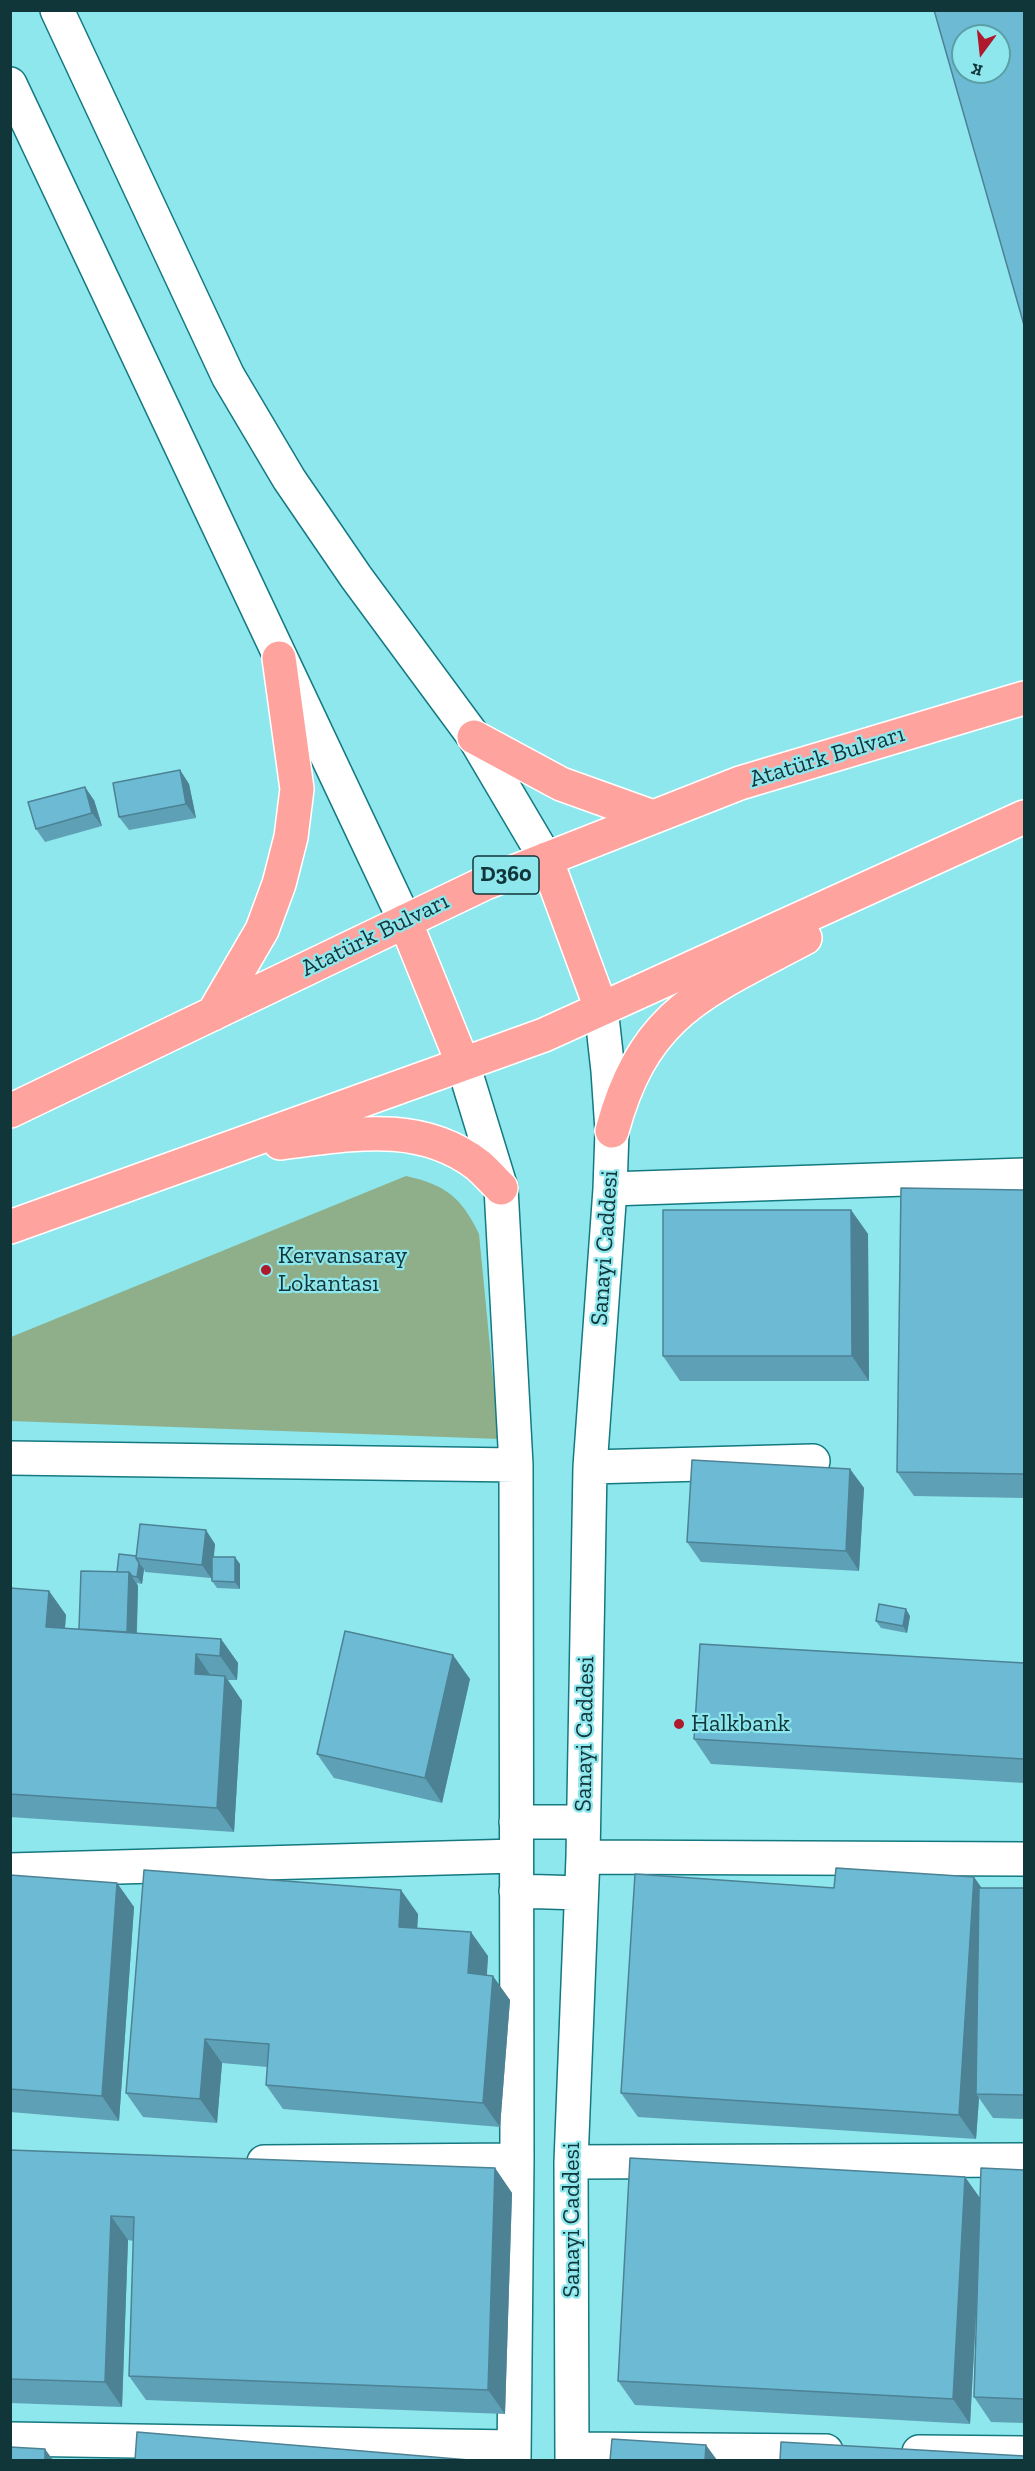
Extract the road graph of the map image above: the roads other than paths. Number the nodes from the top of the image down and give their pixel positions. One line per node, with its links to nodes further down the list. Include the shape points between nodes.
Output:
1 (57, 10): 5 (street, via 228,376 289,479)
2 (10, 84): 3 (street)
3 (279, 658): 10 (street); 12 (highway, via 297,789 291,837 262,930)
4 (1024, 698): 6 (highway, Atatürk Bulvarı / D360, via 740,783)
5 (474, 736): 6 (highway, via 561,784); 9 (street)
6 (653, 817): 9 (highway, Atatürk Bulvarı / D360)
7 (1024, 817): 11 (highway)
8 (1024, 822): 15 (highway, via 710,988 681,1009 656,1035 636,1065 621,1096)
9 (546, 859): 10 (highway, Atatürk Bulvarı / D360); 11 (highway)
10 (405, 921): 12 (highway, Atatürk Bulvarı / D360); 13 (highway)
11 (601, 1008): 13 (highway, via 544,1035); 15 (street, Sanayi Caddesi)
12 (213, 1014): 14 (highway, Atatürk Bulvarı / D360)
13 (463, 1064): 16 (highway); 18 (street)
14 (10, 1111)
15 (612, 1131): 19 (street, Sanayi Caddesi)
16 (225, 1149): 18 (highway, via 391,1133 422,1137 452,1148); 20 (highway)
17 (1024, 1175): 19 (street)
18 (501, 1188): 23 (street)
19 (610, 1190): 24 (street, Sanayi Caddesi)
20 (10, 1227)
21 (10, 1458): 23 (street)
22 (813, 1461): 24 (street)
23 (516, 1465): 25 (street)
24 (590, 1467): 26 (street, Sanayi Caddesi)
25 (516, 1822): 26 (street); 27 (street)
26 (584, 1822): 28 (street, Sanayi Caddesi)
27 (516, 1856): 30 (street); 31 (street)
28 (583, 1857): 29 (street); 32 (street, Sanayi Caddesi)
29 (1024, 1859)
30 (10, 1870)
31 (516, 1891): 32 (street); 33 (street)
32 (581, 1893): 36 (street, Sanayi Caddesi)
33 (517, 2160): 35 (street); 41 (street)
34 (1024, 2160): 36 (street)
35 (234, 2162)
36 (571, 2162): 42 (street, Sanayi Caddesi)
37 (10, 2439): 41 (street)
38 (858, 2451): 42 (street)
39 (894, 2452): 40 (street)
40 (1024, 2453)
41 (513, 2454)
42 (573, 2454)

